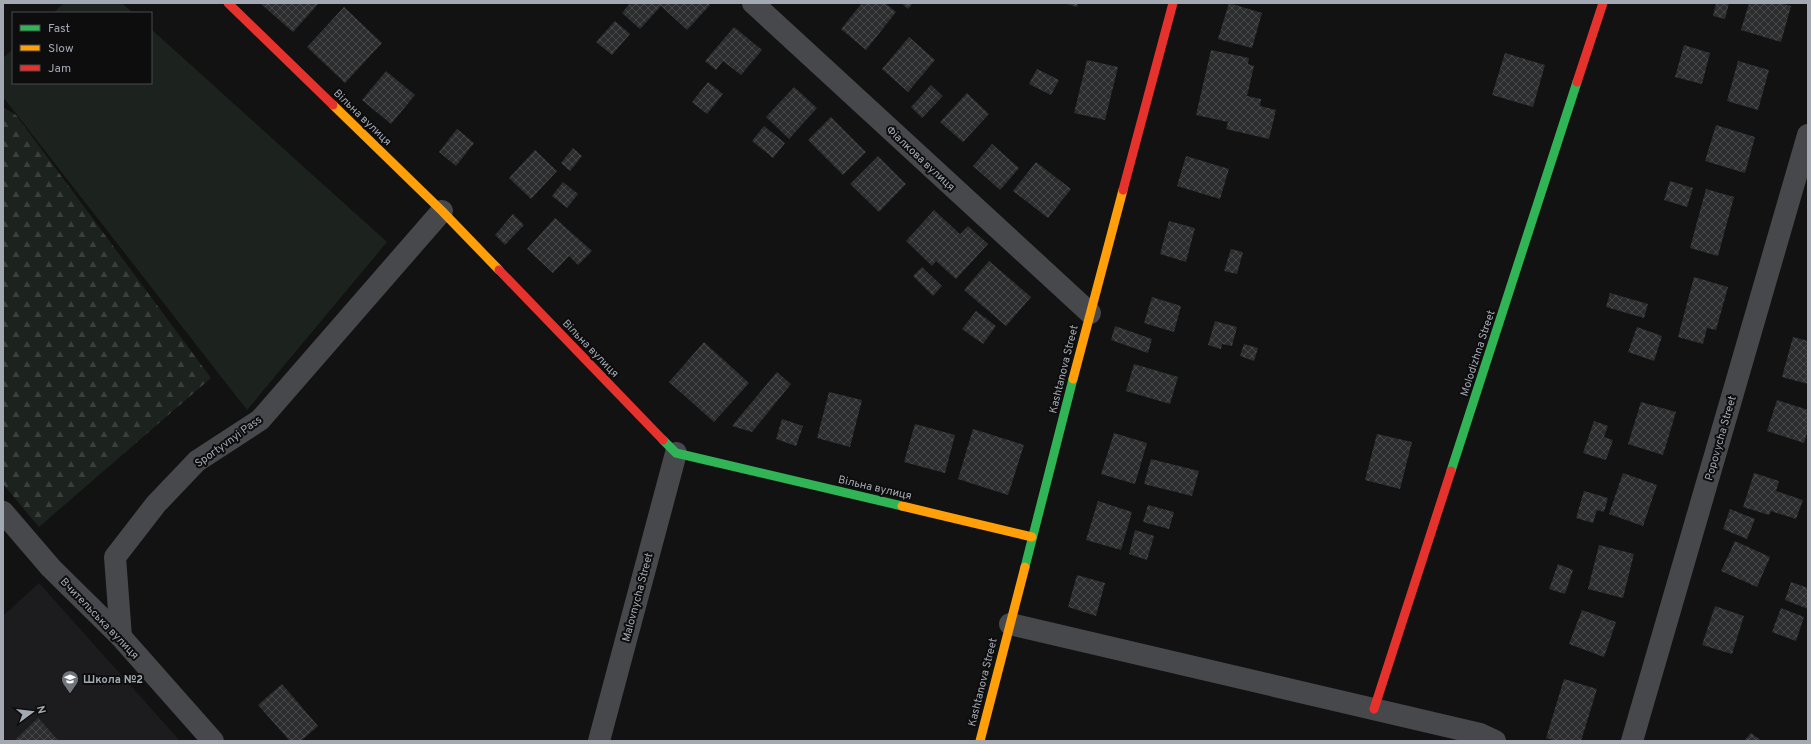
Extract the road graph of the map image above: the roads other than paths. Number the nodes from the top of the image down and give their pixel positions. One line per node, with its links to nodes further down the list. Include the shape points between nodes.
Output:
1 (228, 3): 6 (street, Вільна вулиця)
2 (753, 3): 7 (street, Фіалкова вулиця)
3 (1173, 3): 7 (street, Kashtanova Street)
4 (1603, 3): 13 (street, Molodizhna Street)
5 (1808, 135): 18 (street, Popovycha Street)
6 (442, 211): 8 (street, Вільна вулиця); 12 (street, Sportyvnyi Pass, via 260,420 197,461 156,504 115,557)
7 (1090, 313): 10 (street, Kashtanova Street)
8 (676, 453): 10 (street, Вільна вулиця); 15 (street, Malovnycha Street)
9 (3, 512): 12 (street, Вчительська вулиця, via 51,568)
10 (1032, 537): 11 (street, Kashtanova Street)
11 (1010, 624): 13 (street); 16 (street, Kashtanova Street)
12 (121, 637): 14 (street, Вчительська вулиця)
13 (1374, 709): 17 (street, via 1480,734)
14 (213, 741)
15 (598, 741)
16 (980, 741)
17 (1495, 741)
18 (1632, 741)

